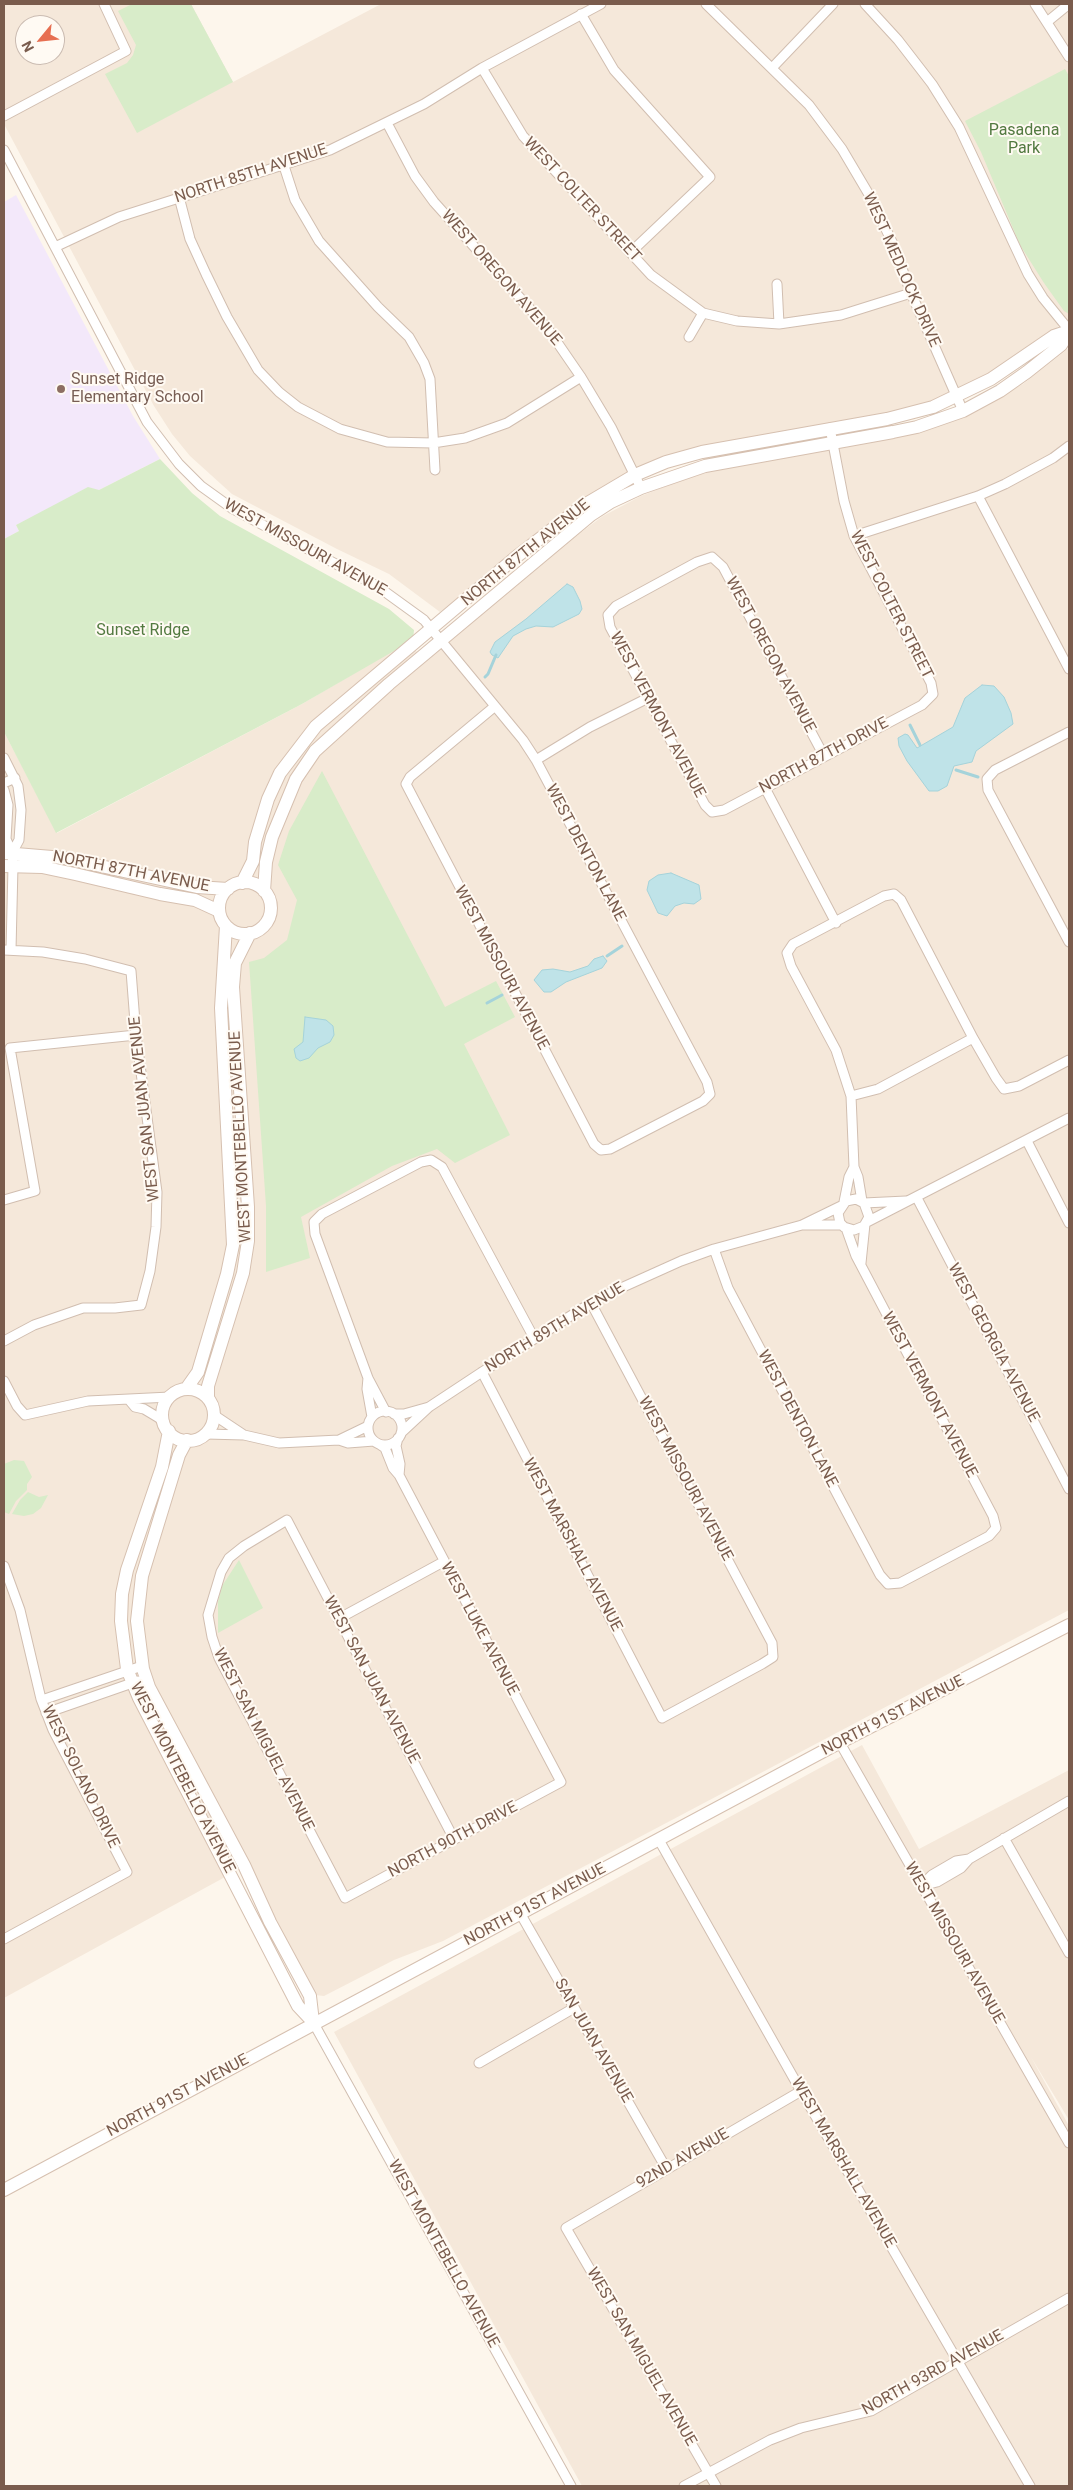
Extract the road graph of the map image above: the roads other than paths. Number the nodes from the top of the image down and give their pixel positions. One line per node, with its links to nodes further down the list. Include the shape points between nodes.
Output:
1 (104, 4): 13 (street, via 126,51)
2 (601, 4): 8 (street, NORTH 85TH AVENUE)
3 (706, 4): 12 (street, WEST MEDLOCK DRIVE)
4 (833, 4): 12 (street)
5 (865, 4): 24 (street, via 932,84 959,127 1024,266 1043,298)
6 (1035, 4): 9 (street)
7 (1069, 4): 9 (street)
8 (581, 14): 11 (street, NORTH 85TH AVENUE); 19 (street, via 614,70 710,177)
9 (1048, 22): 10 (street)
10 (1069, 57)
11 (482, 68): 14 (street, NORTH 85TH AVENUE); 19 (street, WEST COLTER STREET, via 523,136)
12 (772, 68): 21 (street, WEST MEDLOCK DRIVE, via 809,105 842,149 871,198)
13 (4, 116)
14 (387, 123): 16 (street, NORTH 85TH AVENUE, via 330,150); 26 (street, WEST OREGON AVENUE, via 415,176 434,202 548,329)
15 (4, 150): 18 (street, WEST MISSOURI AVENUE)
16 (284, 166): 17 (street, NORTH 85TH AVENUE); 31 (street, via 295,200 319,241 409,337 424,362 430,379)
17 (179, 197): 18 (street, NORTH 85TH AVENUE, via 120,217); 31 (street, via 190,239 220,303 258,370 279,392 298,407 340,429 387,442)
18 (55, 247): 39 (street, WEST MISSOURI AVENUE, via 147,422 190,475 220,501 249,519 377,586 408,607)
19 (631, 252): 22 (street, WEST COLTER STREET, via 651,275)
20 (777, 284): 23 (street)
21 (911, 293): 23 (street, via 842,315); 27 (street, WEST MEDLOCK DRIVE)
22 (703, 313): 23 (street, via 737,321); 25 (street)
23 (779, 324)
24 (1069, 331): 27 (street, NORTH 87TH AVENUE, via 1054,336 991,379); 28 (street, NORTH 87TH AVENUE, via 1061,345 1000,392)
25 (689, 337)
26 (581, 377): 31 (street, via 506,423 465,438); 34 (street, WEST OREGON AVENUE)
27 (956, 397): 28 (street, WEST MEDLOCK DRIVE); 29 (street, NORTH 87TH AVENUE, via 911,413)
28 (963, 411): 30 (street, NORTH 87TH AVENUE, via 917,427)
29 (830, 428): 30 (street, WEST COLTER STREET); 34 (street, NORTH 87TH AVENUE, via 718,448 666,462)
30 (833, 442): 35 (street, NORTH 87TH AVENUE, via 705,466); 37 (street, WEST COLTER STREET)
31 (433, 443): 33 (street)
32 (1069, 446): 36 (street, via 1053,458)
33 (435, 470)
34 (635, 475): 35 (street, WEST OREGON AVENUE); 39 (street, NORTH 87TH AVENUE, via 564,519)
35 (641, 488): 40 (street, NORTH 87TH AVENUE, via 591,515)
36 (978, 496): 37 (street); 41 (street)
37 (854, 536): 42 (street, WEST COLTER STREET, via 931,683)
38 (712, 557): 43 (street, WEST VERMONT AVENUE, via 616,606 608,615 610,627); 46 (street, WEST OREGON AVENUE, via 723,567)
39 (432, 630): 40 (street, WEST DENTON LANE); 56 (street, NORTH 87TH AVENUE, via 344,700 297,748 268,799 255,842 253,861)
40 (442, 642): 44 (street, WEST DENTON LANE); 58 (street, NORTH 87TH AVENUE, via 315,751 296,779 272,837)
41 (1069, 669)
42 (933, 694): 46 (street, NORTH 87TH DRIVE, via 922,705)
43 (648, 698): 48 (street); 53 (street, WEST VERMONT AVENUE, via 705,805)
44 (494, 707): 48 (street, WEST DENTON LANE); 71 (street, WEST MISSOURI AVENUE, via 410,777 406,784 590,1135)
45 (1069, 732): 63 (street, via 995,770 987,779 988,790)
46 (824, 756): 51 (street, NORTH 87TH DRIVE)
47 (4, 758): 49 (street)
48 (536, 760): 71 (street, WEST DENTON LANE, via 707,1082 710,1094 703,1101 610,1149)
49 (15, 778): 50 (street); 54 (street, via 21,810 19,840)
50 (4, 783)
51 (765, 788): 53 (street, NORTH 87TH DRIVE, via 724,810); 60 (street)
52 (4, 790): 54 (street, via 8,806)
53 (712, 812)
54 (8, 853): 55 (street); 57 (street, NORTH 87TH AVENUE, via 64,858 197,887)
55 (8, 866): 59 (street, NORTH 87TH AVENUE, via 42,867 76,874 195,900); 64 (street)
56 (242, 883): 57 (street); 58 (street, via 250,883)
57 (228, 889): 59 (street, via 222,895)
58 (264, 891): 62 (street, via 270,905 268,918 261,928)
59 (219, 911): 61 (street)
60 (836, 923): 66 (street, via 884,896 894,894 901,900); 68 (street, via 793,944 787,953 836,1050)
61 (226, 926): 62 (street, via 237,933); 90 (street, WEST MONTEBELLO AVENUE, via 221,1008 233,1246 198,1372)
62 (250, 934): 92 (street, WEST MONTEBELLO AVENUE, via 235,963 233,986 248,1241 243,1273 208,1386)
63 (1069, 942)
64 (8, 950): 65 (street, WEST SAN JUAN AVENUE, via 85,959 131,971)
65 (136, 1036): 74 (street, via 10,1048 35,1191); 86 (street, WEST SAN JUAN AVENUE, via 156,1192 156,1227 141,1305 83,1308 34,1325)
66 (973, 1038): 67 (street, via 1004,1089 1019,1086); 68 (street, via 878,1089)
67 (1069, 1060)
68 (851, 1096): 72 (street)
69 (1069, 1118): 70 (street)
70 (1026, 1141): 73 (street); 79 (street)
71 (601, 1150)
72 (854, 1167): 76 (street); 77 (street)
73 (917, 1198): 75 (street); 106 (street, WEST GEORGIA AVENUE)
74 (4, 1200)
75 (906, 1201): 76 (street); 78 (street)
76 (863, 1202): 77 (street, via 851,1199); 78 (street, via 869,1212)
77 (843, 1204): 80 (street, NORTH 89TH AVENUE); 81 (street, via 838,1218)
78 (866, 1223): 81 (street, via 854,1230); 83 (street)
79 (1069, 1223)
80 (802, 1226): 81 (street, NORTH 89TH AVENUE); 82 (street, NORTH 89TH AVENUE)
81 (844, 1226): 83 (street, WEST VERMONT AVENUE)
82 (714, 1249): 84 (street, NORTH 89TH AVENUE); 108 (street, WEST DENTON LANE, via 728,1288 880,1575 888,1584 908,1579 988,1536)
83 (861, 1263): 108 (street, WEST VERMONT AVENUE, via 993,1516)
84 (591, 1303): 85 (street, NORTH 89TH AVENUE); 118 (street, WEST MISSOURI AVENUE, via 772,1643 774,1657)
85 (534, 1338): 87 (street, NORTH 89TH AVENUE); 88 (street, via 442,1167 432,1160 412,1166 322,1214 314,1222 315,1234)
86 (4, 1341)
87 (482, 1372): 94 (street, NORTH 89TH AVENUE); 118 (street, WEST MARSHALL AVENUE)
88 (368, 1378): 95 (street); 97 (street)
89 (4, 1381): 93 (street, via 25,1415 88,1401)
90 (186, 1389): 91 (street); 92 (street)
91 (170, 1397): 93 (street); 98 (street, via 164,1405)
92 (208, 1398): 96 (street)
93 (130, 1400): 98 (street, via 135,1407 144,1409)
94 (429, 1408): 95 (street, NORTH 89TH AVENUE, via 404,1414); 100 (street, NORTH 89TH AVENUE)
95 (390, 1413): 97 (street); 100 (street, via 400,1422)
96 (214, 1414): 99 (street); 101 (street)
97 (370, 1422): 103 (street); 104 (street, via 368,1432)
98 (166, 1426): 102 (street, via 177,1438); 113 (street, WEST MONTEBELLO AVENUE, via 162,1467 122,1594 121,1621)
99 (206, 1434): 101 (street); 102 (street)
100 (400, 1435): 104 (street, via 390,1444); 105 (street, WEST LUKE AVENUE, via 396,1446)
101 (244, 1436): 103 (street, via 279,1444)
102 (187, 1440): 114 (street, WEST MONTEBELLO AVENUE, via 179,1455 142,1576 136,1621)
103 (339, 1440): 104 (street)
104 (377, 1443): 105 (street, WEST LUKE AVENUE, via 384,1448)
105 (399, 1475): 109 (street, WEST LUKE AVENUE)
106 (1069, 1489)
107 (287, 1520): 111 (street, WEST SAN JUAN AVENUE); 126 (street, WEST SAN MIGUEL AVENUE, via 229,1558 221,1572 208,1615 219,1658)
108 (996, 1528)
109 (443, 1562): 111 (street); 120 (street, WEST LUKE AVENUE)
110 (4, 1566): 116 (street, WEST SOLANO DRIVE, via 20,1610)
111 (338, 1619): 123 (street, WEST SAN JUAN AVENUE)
112 (1069, 1625): 119 (street, NORTH 91ST AVENUE)
113 (128, 1671): 114 (street); 115 (street, WEST MONTEBELLO AVENUE); 116 (street)
114 (144, 1672): 115 (street); 131 (street, WEST MONTEBELLO AVENUE, via 310,1996)
115 (133, 1683): 117 (street); 131 (street, WEST MONTEBELLO AVENUE, via 298,2006)
116 (42, 1700): 117 (street, WEST SOLANO DRIVE)
117 (46, 1712): 128 (street, WEST SOLANO DRIVE, via 127,1872)
118 (662, 1718)
119 (840, 1743): 124 (street, NORTH 91ST AVENUE); 125 (street, WEST MISSOURI AVENUE)
120 (561, 1782): 123 (street, NORTH 90TH DRIVE)
121 (1069, 1801): 122 (street)
122 (1004, 1838): 125 (street, via 937,1882); 129 (street)
123 (454, 1839): 126 (street, NORTH 90TH DRIVE)
124 (659, 1840): 127 (street, NORTH 91ST AVENUE); 133 (street, WEST MARSHALL AVENUE)
125 (921, 1886): 134 (street, WEST MISSOURI AVENUE)
126 (345, 1898)
127 (520, 1913): 130 (street, SAN JUAN AVENUE); 131 (street, NORTH 91ST AVENUE)
128 (4, 1937)
129 (1069, 1953)
130 (574, 2008): 132 (street); 135 (street, SAN JUAN AVENUE)
131 (313, 2022): 136 (street, NORTH 91ST AVENUE); 141 (street, WEST MONTEBELLO AVENUE)
132 (479, 2063)
133 (801, 2091): 135 (street, 92ND AVENUE); 139 (street, WEST MARSHALL AVENUE)
134 (1069, 2144)
135 (666, 2168): 137 (street, 92ND AVENUE)
136 (4, 2190)
137 (566, 2228): 140 (street, WEST SAN MIGUEL AVENUE)
138 (1069, 2298): 139 (street, NORTH 93RD AVENUE)
139 (958, 2361): 140 (street, NORTH 93RD AVENUE, via 871,2411 793,2431); 144 (street, WEST MARSHALL AVENUE)
140 (708, 2472): 142 (street, NORTH 93RD AVENUE); 143 (street, WEST SAN MIGUEL AVENUE)
141 (571, 2486)
142 (684, 2486)
143 (716, 2486)
144 (1030, 2486)

